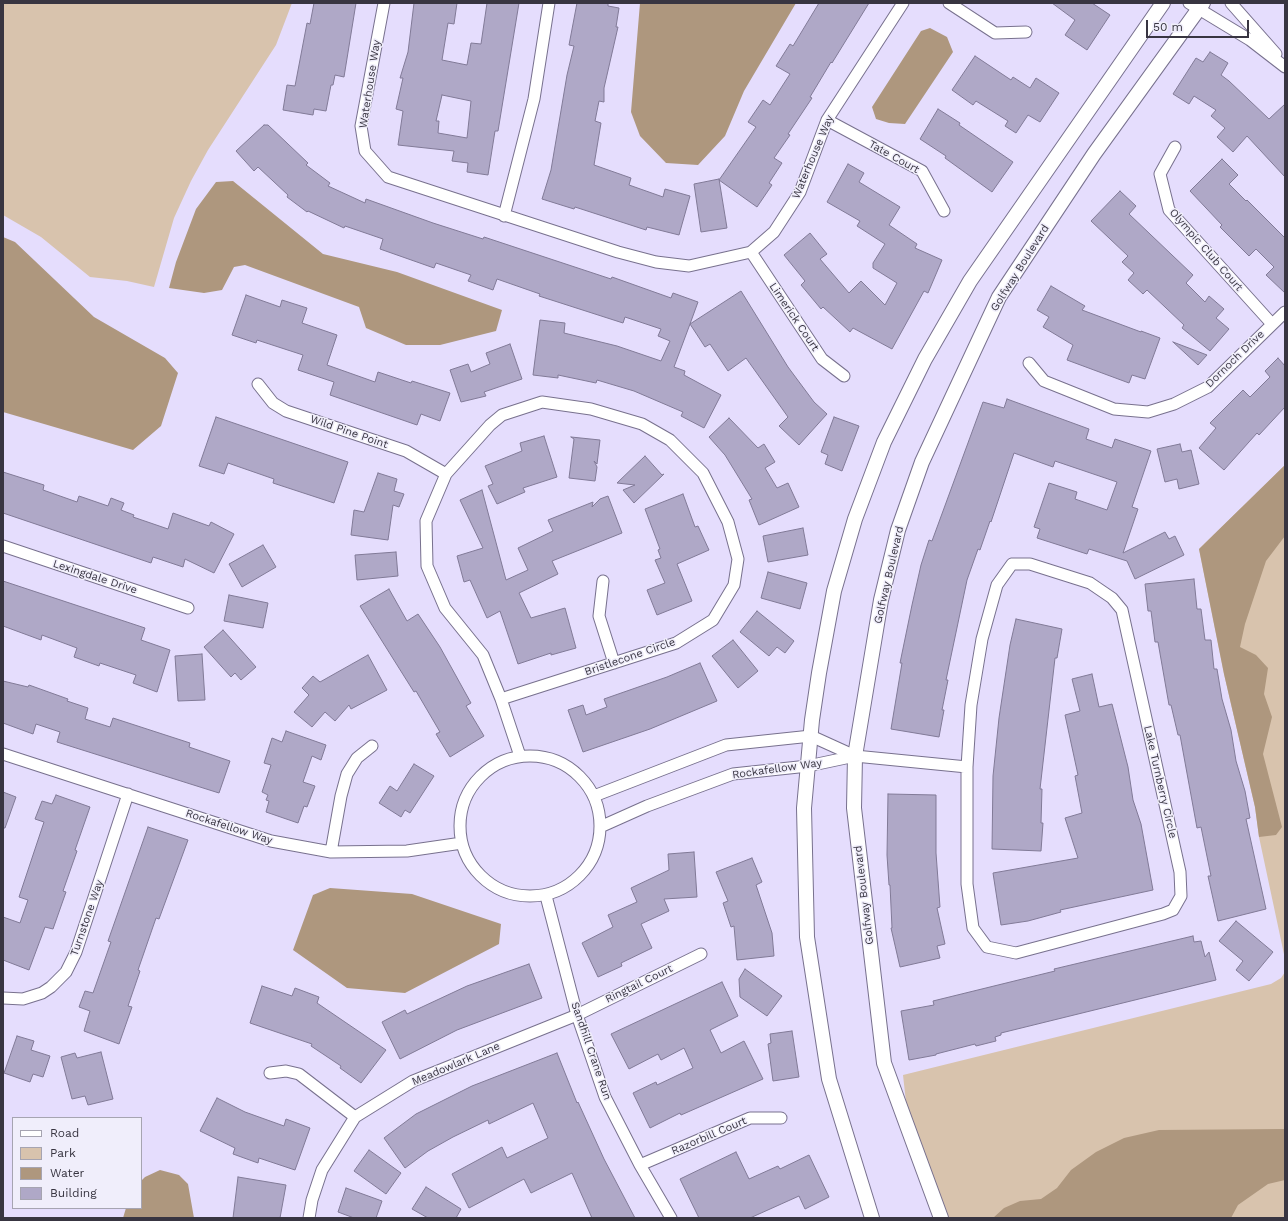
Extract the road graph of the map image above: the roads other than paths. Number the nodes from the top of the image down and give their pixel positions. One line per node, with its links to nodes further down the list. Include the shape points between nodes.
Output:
1 (384, 3): 13 (street, Waterhouse Way, via 361,126 365,151 388,177)
2 (549, 3): 13 (street, via 534,100)
3 (903, 3): 10 (street, Waterhouse Way)
4 (949, 3): 8 (street, via 995,33)
5 (1163, 3): 26 (street, via 970,281 926,359 884,442 855,518 834,591)
6 (1231, 3): 9 (street, via 1250,22)
7 (1197, 5): 9 (street); 30 (street, Golfway Boulevard, via 999,297 922,462 898,530 881,600)
8 (1026, 32)
9 (1285, 66)
10 (827, 120): 12 (street, Tate Court, via 922,171); 14 (street, Waterhouse Way, via 800,192 774,232)
11 (1175, 147): 16 (street, Olympic Club Court, via 1160,174 1169,210)
12 (944, 211)
13 (504, 216): 14 (street, Waterhouse Way, via 656,262 689,266)
14 (751, 252): 18 (street, Limerick Court, via 822,359)
15 (1285, 312): 16 (street, Dornoch Drive)
16 (1272, 324): 17 (street, Dornoch Drive, via 1208,387 1174,404 1148,412 1114,409 1044,381)
17 (1029, 363)
18 (844, 376)
19 (258, 384): 20 (street, Wild Pine Point, via 273,403 286,411 406,452)
20 (446, 474): 24 (street, Bristlecone Circle, via 502,415 542,402 591,409 642,424 670,440 703,473 730,529 738,559 734,585 713,620 676,643); 25 (street, Bristlecone Circle, via 426,521 427,566 445,608 483,655)
21 (3, 546): 23 (street, Lexingdale Drive)
22 (603, 581): 24 (street, via 600,616)
23 (188, 608)
24 (614, 663): 25 (street, Bristlecone Circle)
25 (501, 699): 29 (street, Bristlecone Circle)
26 (811, 736): 30 (street, Rockafellow Way); 31 (street); 34 (street, via 726,745)
27 (372, 746): 37 (street, via 357,758 347,774)
28 (3, 754): 33 (street, Rockafellow Way)
29 (520, 756): 34 (street, via 553,759 568,767 581,778); 36 (street, via 502,762 485,772 472,787 464,804 460,824)
30 (855, 756): 31 (street, Rockafellow Way); 32 (street); 49 (street, Golfway Boulevard, via 854,808 884,1063)
31 (808, 766): 35 (street, Rockafellow Way, via 733,774 647,806); 48 (street, via 804,808 807,937 829,1079)
32 (967, 767): 32 (street, Lake Turnberry Circle, via 966,884 973,928 987,947 1016,952 1173,910 1181,896 1180,872 1122,610 1112,598 1090,583 1030,564 1012,564 997,585 982,639 971,705)
33 (128, 794): 37 (street, Rockafellow Way, via 271,841); 40 (street, Turnstone Way, via 76,952 66,972 42,993 23,999)
34 (594, 796): 35 (street)
35 (600, 827): 38 (street, via 597,846 588,864 575,879)
36 (462, 843): 37 (street, Rockafellow Way, via 408,851); 38 (street, via 470,862 483,877 499,889 519,895)
37 (331, 852)
38 (546, 896): 41 (street, Sandhill Crane Run)
39 (701, 954): 41 (street, Ringtail Court)
40 (3, 998)
41 (577, 1015): 43 (street, Meadowlark Lane, via 413,1081); 45 (street, Sandhill Crane Run, via 605,1097)
42 (270, 1073): 43 (street, via 286,1071 299,1074)
43 (355, 1117): 46 (street, Meadowlark Lane, via 322,1170)
44 (781, 1118): 45 (street, Razorbill Court, via 750,1118)
45 (640, 1165): 47 (street, Sandhill Crane Run)
46 (309, 1218)
47 (671, 1218)
48 (872, 1218)
49 (941, 1218)

